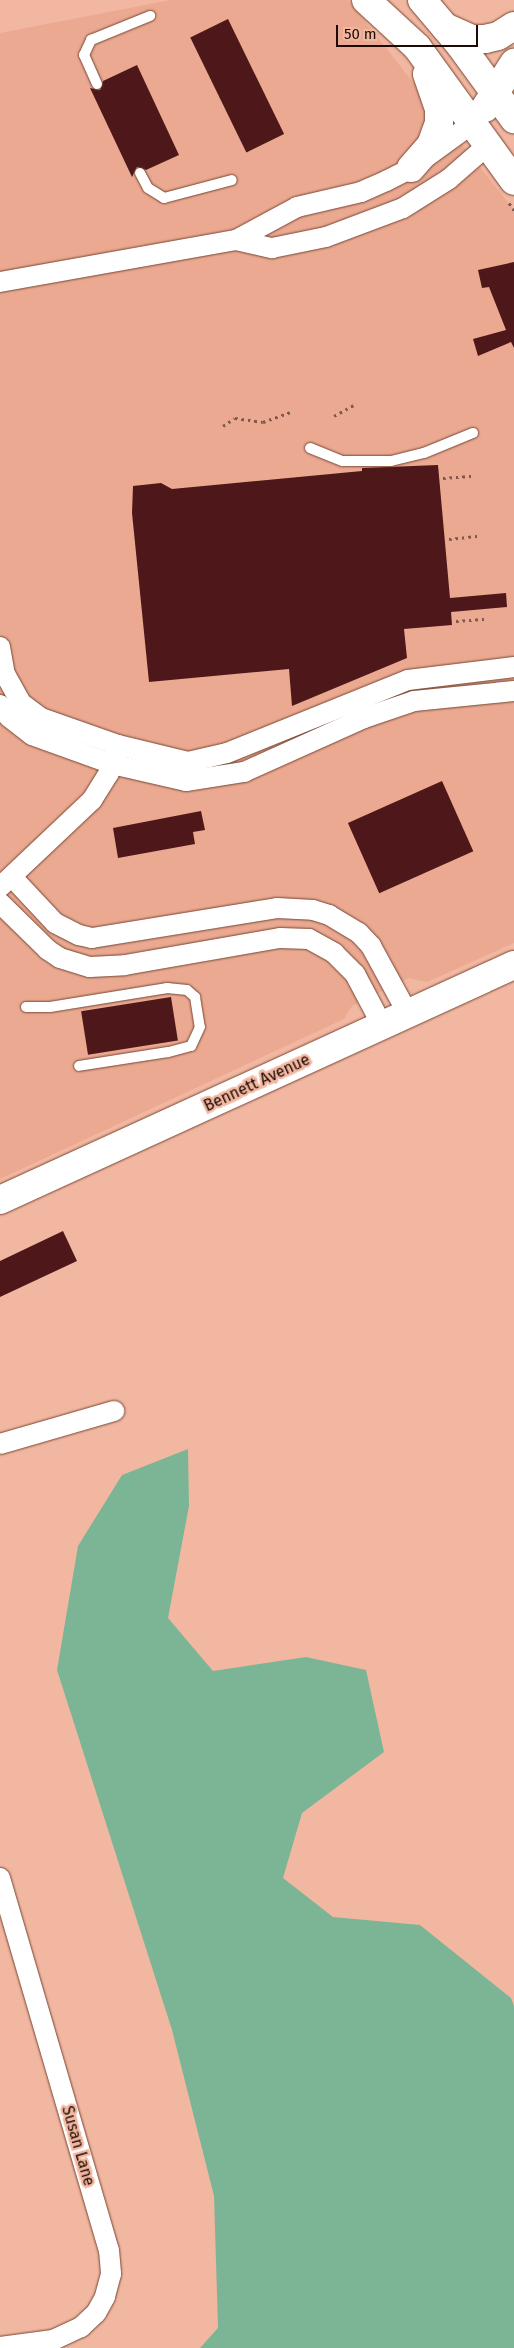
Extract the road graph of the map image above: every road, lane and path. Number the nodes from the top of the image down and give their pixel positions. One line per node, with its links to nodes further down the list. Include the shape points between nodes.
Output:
1 (366, 0): 6 (main road)
2 (422, 0): 4 (main road)
3 (150, 16): 8 (lane, via 91,40 84,55)
4 (442, 25): 5 (main road, via 472,39 498,36); 9 (main road)
5 (514, 26)
6 (417, 47): 11 (main road); 12 (main road, via 438,109 438,123 431,145)
7 (514, 63): 9 (main road)
8 (97, 84)
9 (496, 95): 10 (main road); 11 (main road)
10 (514, 117): 11 (main road)
11 (480, 134): 12 (street); 15 (main road); 16 (street, via 450,179 359,227 272,248)
12 (411, 168): 16 (street, via 362,192 297,207)
13 (140, 173): 14 (lane, via 148,188 164,198)
14 (232, 180)
15 (514, 181)
16 (236, 240): 17 (street)
17 (0, 282)
18 (357, 403): 20 (path)
19 (291, 412): 21 (path, via 263,422 235,418)
20 (334, 416)
21 (223, 426)
22 (473, 433): 23 (lane, via 407,459 391,461 343,461)
23 (310, 448)
24 (474, 476): 25 (path)
25 (443, 478)
26 (480, 536): 27 (path)
27 (448, 539)
28 (487, 619): 29 (path)
29 (456, 621)
30 (0, 647): 34 (street, via 5,674 21,703 41,718)
31 (514, 667): 34 (street, via 408,680 205,760)
32 (514, 690): 34 (street, via 414,701 364,718 244,772 212,779 186,781)
33 (0, 705): 34 (street, via 32,736)
34 (115, 754): 35 (street, via 99,790 78,816)
35 (6, 882): 39 (street, via 54,923 92,938 277,908 313,910 329,915 359,933 371,946)
36 (0, 903): 40 (street, via 48,950 60,958 90,968 280,938 309,939 334,953 355,974)
37 (514, 965): 39 (main road, Bennett Avenue)
38 (26, 1007): 41 (lane, via 50,1008 167,988 187,990 195,997 200,1027 191,1046)
39 (408, 1014): 40 (main road, Bennett Avenue)
40 (382, 1025): 42 (main road, Bennett Avenue)
41 (79, 1066)
42 (0, 1200)
43 (114, 1411): 44 (street)
44 (0, 1444)
45 (0, 1878): 46 (street, Susan Lane, via 109,2250 111,2274 105,2297 96,2313 81,2327 53,2340)
46 (0, 2347)

